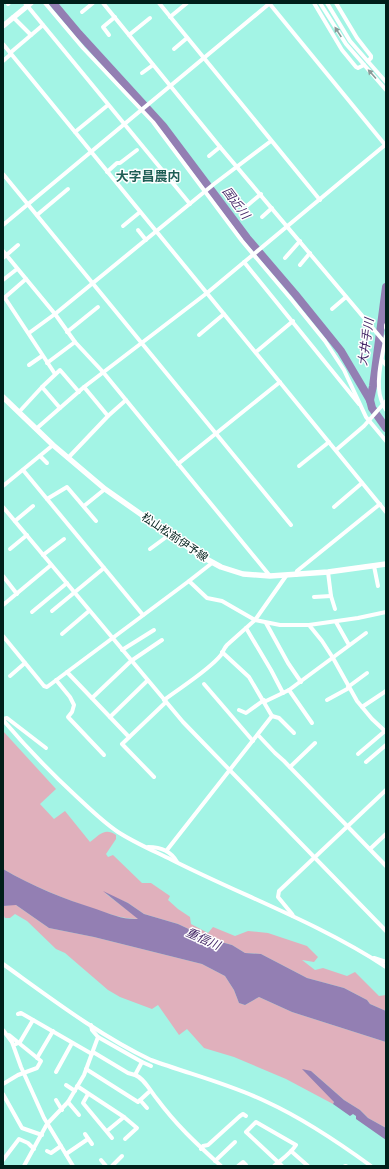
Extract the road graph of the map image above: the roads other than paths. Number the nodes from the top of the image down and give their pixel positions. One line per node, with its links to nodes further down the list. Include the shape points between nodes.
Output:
1 (45, 3): 36 (street, via 83,48)
2 (93, 3): 12 (street)
3 (103, 3): 14 (street)
4 (160, 3): 15 (street)
5 (187, 3): 15 (street)
6 (270, 3): 26 (street); 41 (street)
7 (314, 3): 30 (street, via 342,50 358,68)
8 (320, 3): 30 (street, one-way to 8, via 346,44)
9 (327, 3): 28 (street, via 346,35)
10 (336, 3): 28 (street, via 371,56)
11 (28, 4): 13 (main road); 17 (street)
12 (82, 12)
13 (13, 17): 18 (main road); 21 (street)
14 (115, 17): 19 (street, via 103,27); 20 (street)
15 (170, 17): 22 (street)
16 (150, 18): 20 (street)
17 (43, 25): 21 (street); 35 (street)
18 (3, 26)
19 (109, 35)
20 (129, 35): 29 (street)
21 (31, 36): 25 (street)
22 (187, 38): 24 (street); 26 (street)
23 (3, 44): 25 (street)
24 (174, 49)
25 (11, 53): 27 (street); 38 (street)
26 (204, 58): 33 (street); 39 (street)
27 (3, 61)
28 (368, 61): 32 (street)
29 (154, 65): 31 (street); 33 (street)
30 (364, 65): 34 (street, one-way to 30)
31 (142, 74)
32 (386, 82)
33 (171, 86): 36 (street); 40 (street)
34 (386, 90)
35 (108, 105): 37 (street); 38 (street)
36 (142, 109): 37 (street); 49 (street)
37 (124, 124): 43 (street); 53 (street)
38 (75, 132): 43 (street)
39 (271, 141): 45 (street); 51 (street)
40 (220, 146): 44 (street); 45 (street)
41 (386, 146): 51 (street)
42 (137, 150): 46 (street)
43 (91, 152): 46 (street); 52 (street)
44 (209, 156)
45 (238, 166): 49 (street); 50 (street)
46 (108, 172): 56 (street)
47 (3, 174): 52 (street)
48 (68, 189): 57 (street)
49 (205, 191): 53 (street); 68 (street)
50 (261, 194): 54 (street); 55 (street)
51 (320, 200): 61 (street)
52 (28, 204): 57 (street); 59 (street)
53 (190, 204): 63 (street)
54 (248, 205)
55 (272, 208): 58 (street); 61 (street)
56 (140, 212): 60 (street); 63 (street)
57 (37, 215): 76 (street)
58 (262, 217)
59 (3, 225)
60 (123, 226)
61 (288, 226): 65 (street); 68 (street)
62 (138, 230): 64 (street)
63 (156, 231): 64 (street); 77 (street)
64 (146, 240): 76 (street)
65 (300, 241): 67 (street); 70 (street)
66 (18, 245): 69 (street)
67 (310, 253): 72 (street); 78 (street)
68 (253, 254): 71 (street); 108 (street, via 332,351)
69 (4, 255): 73 (street)
70 (285, 258)
71 (244, 262): 77 (street); 84 (street)
72 (300, 265)
73 (17, 269): 74 (street); 75 (street)
74 (26, 279): 79 (street); 82 (street)
75 (3, 280)
76 (93, 283): 82 (street); 90 (street)
77 (207, 293): 83 (street); 90 (street)
78 (346, 297): 81 (street); 91 (street)
79 (4, 298): 86 (street)
80 (98, 307): 85 (street)
81 (332, 309)
82 (55, 314): 85 (street); 86 (street)
83 (224, 314): 87 (street); 92 (street)
84 (292, 321): 92 (street); 108 (street)
85 (67, 332): 89 (street)
86 (29, 333): 93 (street)
87 (199, 335)
88 (386, 336): 91 (street)
89 (75, 342): 95 (street); 98 (street)
90 (142, 343): 98 (street); 114 (street)
91 (385, 343): 94 (street)
92 (256, 352): 100 (street)
93 (42, 356): 95 (street); 96 (street)
94 (382, 360): 97 (street); 106 (street, via 379,390)
95 (46, 363): 99 (street)
96 (28, 365)
97 (386, 365)
98 (103, 372): 102 (street); 105 (street)
99 (54, 374): 101 (street); 103 (street, via 60,370)
100 (280, 382): 114 (street); 116 (street)
101 (42, 387): 107 (street); 110 (street)
102 (84, 387): 103 (street); 111 (street)
103 (78, 392): 107 (street)
104 (4, 399): 110 (main road, 松山松前伊予線)
105 (126, 400): 111 (street); 122 (street)
106 (383, 404): 109 (street); 112 (street)
107 (60, 408): 113 (street)
108 (362, 408): 112 (street)
109 (386, 410)
110 (19, 412): 113 (main road, 松山松前伊予線)
111 (108, 416): 120 (street)
112 (369, 420): 115 (street); 118 (street)
113 (36, 429): 117 (main road, 松山松前伊予線)
114 (216, 434): 122 (street); 137 (street)
115 (386, 441)
116 (329, 442): 118 (street); 123 (street)
117 (53, 445): 119 (street); 120 (main road, 松山松前伊予線)
118 (336, 450): 125 (street)
119 (40, 456): 121 (street); 124 (street)
120 (68, 458): 127 (main road, 松山松前伊予線)
121 (46, 463)
122 (178, 464): 152 (street)
123 (299, 466)
124 (23, 470): 126 (street); 128 (street)
125 (362, 483): 129 (street); 132 (street)
126 (3, 486)
127 (105, 489): 131 (street); 138 (main road, 松山松前伊予線)
128 (47, 499): 131 (street, via 67,487); 148 (street)
129 (380, 504): 134 (street); 150 (street)
130 (33, 506): 135 (street)
131 (84, 506): 136 (street)
132 (334, 506)
133 (3, 507): 135 (street)
134 (386, 512)
135 (15, 521): 139 (street)
136 (96, 521)
137 (291, 525)
138 (168, 533): 142 (street); 144 (main road, 松山松前伊予線)
139 (27, 535): 141 (street); 143 (street)
140 (64, 539): 143 (street)
141 (10, 549)
142 (150, 549)
143 (43, 555): 146 (street)
144 (212, 562): 152 (main road, 松山松前伊予線, via 243,574); 154 (street)
145 (386, 564): 147 (main road, 松山松前伊予線)
146 (52, 565): 155 (street); 158 (street)
147 (374, 566): 149 (main road, 松山松前伊予線); 156 (street)
148 (104, 568): 157 (street); 167 (street)
149 (328, 572): 150 (main road, 松山松前伊予線); 159 (street)
150 (296, 575): 153 (main road, 松山松前伊予線)
151 (3, 576): 158 (street)
152 (270, 576): 153 (main road, 松山松前伊予線)
153 (286, 576): 168 (street)
154 (189, 581): 167 (street); 168 (street, via 204,596 222,601)
155 (67, 584): 157 (street); 165 (street)
156 (378, 586)
157 (74, 593): 163 (street); 164 (street)
158 (17, 594): 161 (street)
159 (331, 596): 160 (street); 162 (street)
160 (314, 597)
161 (3, 605)
162 (335, 609)
163 (52, 611)
164 (89, 611): 175 (street); 177 (street)
165 (32, 612)
166 (386, 612): 169 (street)
167 (143, 615): 177 (street)
168 (255, 620): 170 (street); 172 (street)
169 (336, 622): 171 (street); 179 (street)
170 (266, 623): 171 (street); 190 (street)
171 (309, 625): 182 (street)
172 (246, 628): 181 (street); 195 (street)
173 (154, 630): 180 (street)
174 (366, 633): 179 (street)
175 (62, 634)
176 (3, 636): 184 (street)
177 (112, 638): 180 (street); 185 (street)
178 (162, 640): 183 (street)
179 (349, 646): 182 (street)
180 (122, 650): 183 (street)
181 (222, 652): 198 (street); 199 (street, via 249,677)
182 (333, 658): 190 (street); 192 (street)
183 (131, 661): 189 (street); 196 (street)
184 (25, 664): 187 (street); 188 (street, via 44,686 47,687)
185 (67, 672): 188 (street); 196 (street)
186 (367, 673): 192 (street)
187 (10, 676)
188 (56, 680): 215 (street, via 74,705 68,717)
189 (147, 681): 198 (street); 203 (street)
190 (301, 682): 193 (street)
191 (204, 684): 210 (street)
192 (349, 688): 197 (street); 200 (street)
193 (289, 690): 195 (street); 205 (street)
194 (385, 692): 200 (street)
195 (283, 693): 199 (street)
196 (92, 698): 203 (street)
197 (327, 700)
198 (165, 701): 209 (street); 218 (street)
199 (264, 701): 201 (street, via 246,713); 202 (street)
200 (362, 707): 206 (street)
201 (239, 710)
202 (272, 716): 207 (street, via 279,718); 208 (street)
203 (110, 717): 209 (street)
204 (3, 719): 213 (street, via 7,718); 223 (street, via 34,755 100,818)
205 (312, 723)
206 (386, 732): 214 (street)
207 (294, 733)
208 (258, 735): 210 (street); 217 (street)
209 (129, 737): 219 (street, via 122,744)
210 (254, 741): 218 (street)
211 (315, 743): 217 (street)
212 (386, 745): 216 (street)
213 (46, 748)
214 (358, 754)
215 (104, 755)
216 (366, 762)
217 (290, 767): 221 (street)
218 (230, 771): 224 (street); 226 (street)
219 (154, 777)
220 (386, 790): 221 (street)
221 (347, 826): 225 (street); 226 (street)
222 (386, 834): 225 (street)
223 (147, 848): 224 (street); 227 (street)
224 (167, 850): 227 (street)
225 (370, 850): 228 (street)
226 (314, 858): 229 (street, via 277,894); 230 (street)
227 (177, 862): 229 (street)
228 (386, 866)
229 (293, 916): 231 (street)
230 (386, 931)
231 (372, 958): 232 (street); 234 (street)
232 (386, 962)
233 (3, 964): 237 (street)
234 (386, 967)
235 (18, 1014): 236 (street, via 21,1012)
236 (33, 1020): 239 (street); 241 (street)
237 (91, 1025): 240 (street); 295 (street, via 151,1060 268,1102 337,1141)
238 (4, 1031): 241 (street); 243 (street)
239 (53, 1031): 242 (street); 245 (street)
240 (98, 1037): 244 (street); 246 (street)
241 (18, 1043): 243 (street); 245 (street)
242 (72, 1043): 244 (street); 249 (street)
243 (14, 1048): 250 (street)
244 (92, 1053): 248 (street); 251 (street)
245 (37, 1058): 250 (street, via 41,1061 37,1068)
246 (142, 1062): 247 (street); 251 (street)
247 (151, 1066)
248 (86, 1069): 254 (street); 259 (street, via 138,1102)
249 (56, 1072)
250 (24, 1073): 252 (street); 266 (street)
251 (135, 1075): 255 (street, via 141,1078)
252 (3, 1084)
253 (66, 1085): 254 (street)
254 (76, 1089): 257 (street); 260 (street)
255 (150, 1091): 259 (street); 277 (street)
256 (3, 1094): 269 (street, via 22,1128)
257 (88, 1094): 265 (street); 267 (street, via 83,1103)
258 (56, 1100): 262 (street)
259 (140, 1100): 261 (street)
260 (68, 1102): 262 (street); 263 (street)
261 (147, 1108)
262 (62, 1110): 266 (street)
263 (79, 1115)
264 (246, 1116): 277 (street, via 240,1116)
265 (124, 1117): 267 (street); 272 (street, via 137,1128)
266 (47, 1124): 269 (street); 275 (street)
267 (107, 1132): 270 (street)
268 (85, 1134): 271 (street)
269 (42, 1135): 276 (street)
270 (112, 1138)
271 (88, 1139): 273 (street); 280 (street)
272 (125, 1139)
273 (92, 1144)
274 (234, 1145): 284 (street)
275 (61, 1146): 278 (street, via 51,1153); 280 (street)
276 (34, 1149): 282 (street, via 19,1139 17,1145); 288 (street)
277 (201, 1149): 284 (street)
278 (47, 1151)
279 (291, 1151): 285 (street); 285 (street, via 295,1144 256,1122 246,1132); 294 (street)
280 (66, 1154): 289 (street)
281 (122, 1156): 286 (street)
282 (3, 1160)
283 (101, 1160): 290 (street)
284 (215, 1161): 291 (street)
285 (280, 1164): 293 (street)
286 (115, 1165)
287 (246, 1165): 292 (street, via 243,1162)
288 (24, 1166)
289 (73, 1166)
290 (106, 1166)
291 (221, 1166)
292 (238, 1166)
293 (274, 1166)
294 (308, 1166)
295 (371, 1166)

